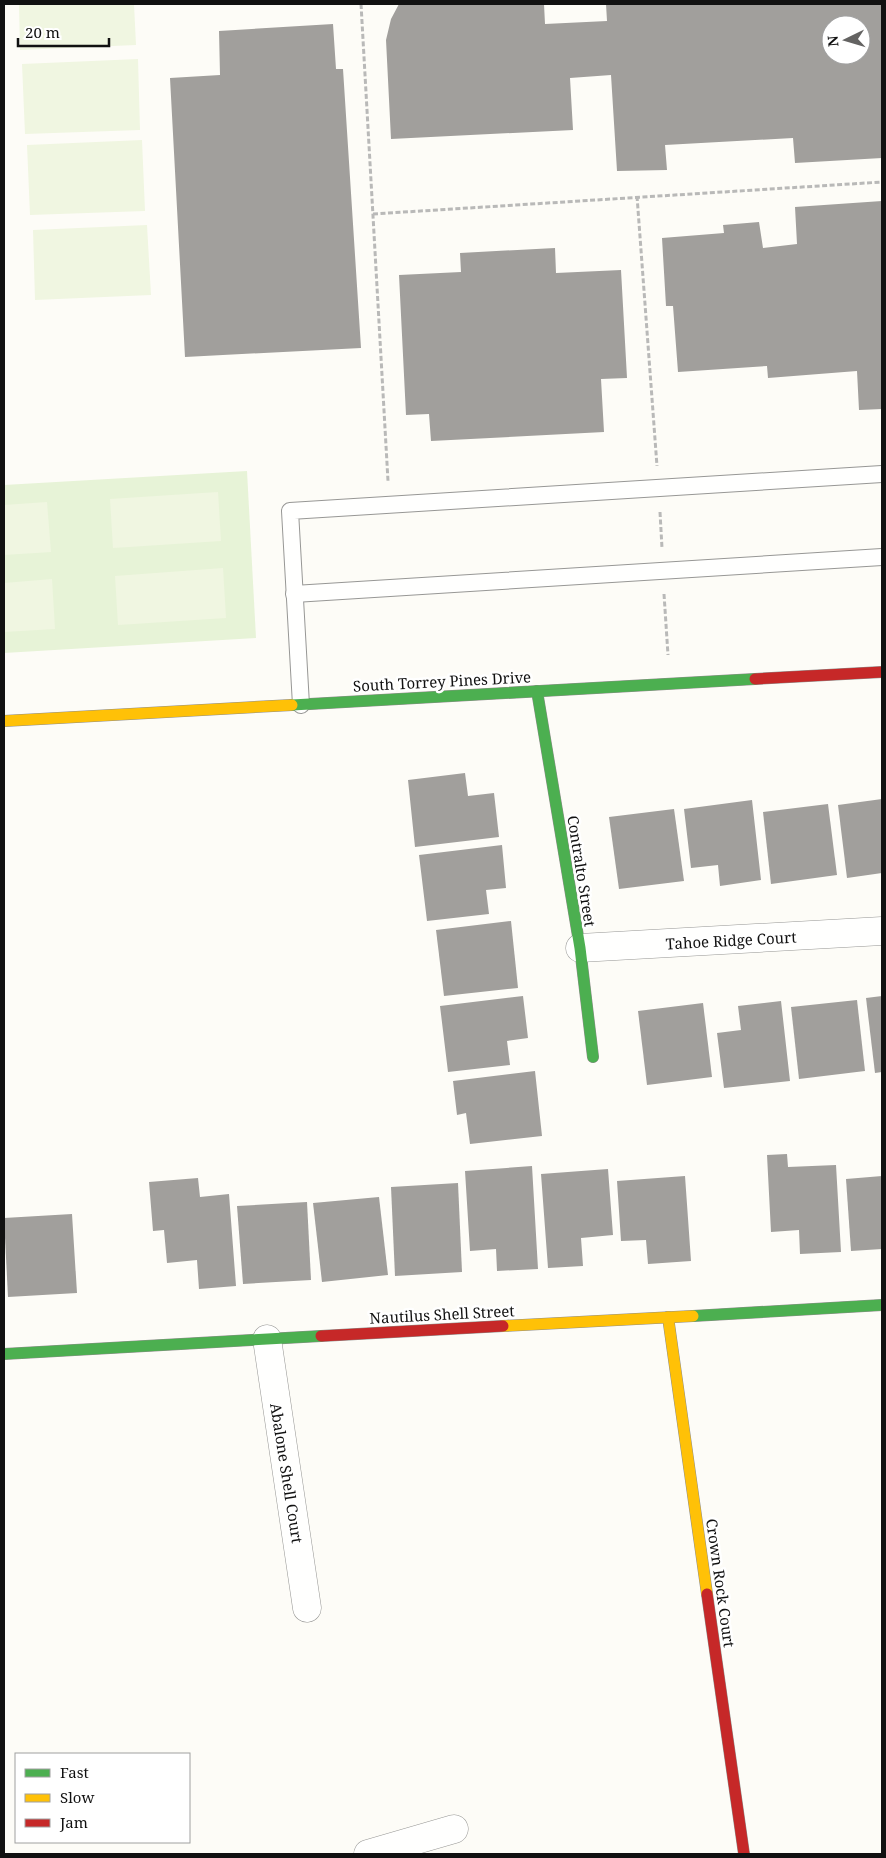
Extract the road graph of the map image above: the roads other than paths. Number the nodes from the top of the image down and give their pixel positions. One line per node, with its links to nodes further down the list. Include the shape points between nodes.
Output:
1 (882, 474): 3 (lane, via 290,511)
2 (882, 557): 3 (lane)
3 (294, 594): 6 (lane)
4 (882, 672): 5 (street, South Torrey Pines Drive)
5 (537, 691): 6 (street, South Torrey Pines Drive); 9 (street, Contralto Street)
6 (301, 705): 7 (street, South Torrey Pines Drive)
7 (4, 721)
8 (882, 931): 9 (street, Tahoe Ridge Court)
9 (580, 948): 10 (street, Contralto Street)
10 (592, 1057)
11 (882, 1305): 12 (street, Nautilus Shell Street)
12 (668, 1317): 13 (street, Nautilus Shell Street); 18 (street, Crown Rock Court)
13 (267, 1339): 14 (street, Nautilus Shell Street); 15 (street, Abalone Shell Court)
14 (4, 1354)
15 (307, 1608)
16 (454, 1829): 17 (street)
17 (368, 1854)
18 (744, 1854)

